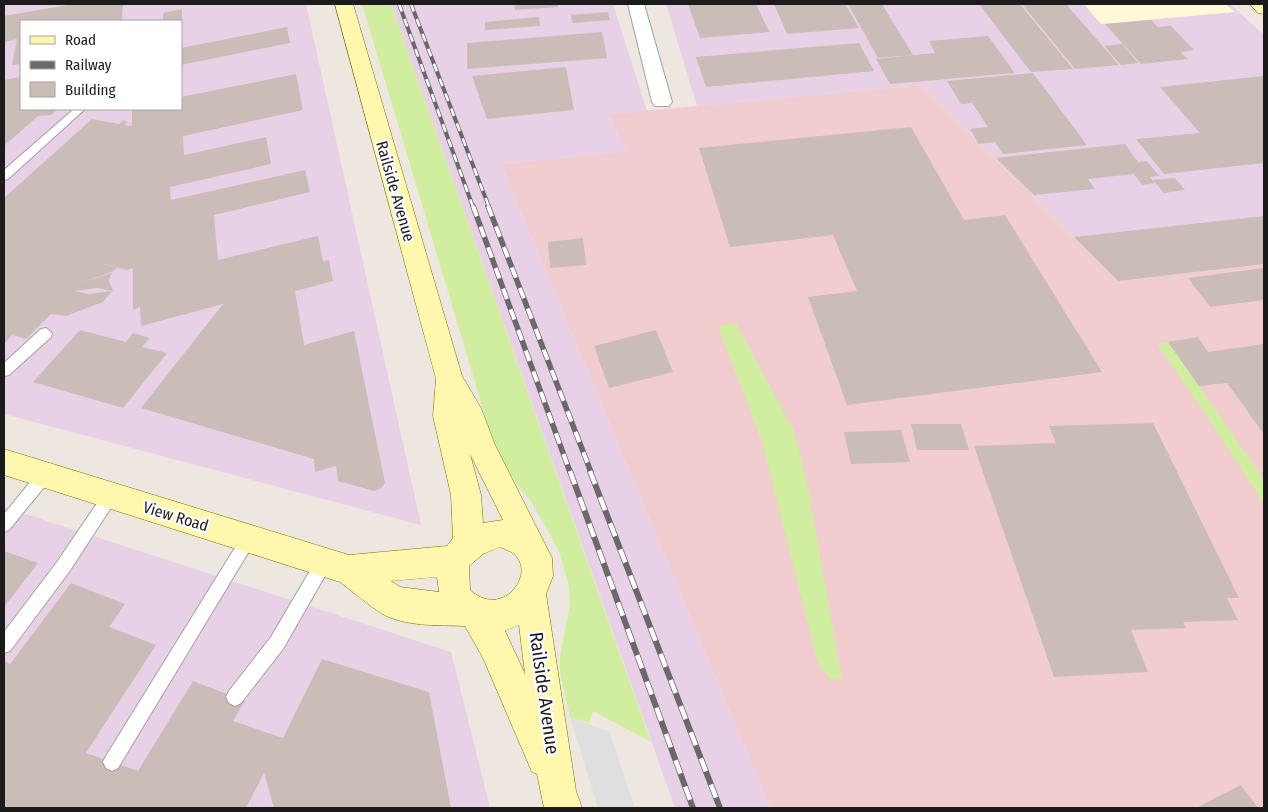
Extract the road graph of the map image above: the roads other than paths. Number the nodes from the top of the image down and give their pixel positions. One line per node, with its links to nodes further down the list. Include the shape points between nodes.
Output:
1 (344, 4): 10 (main road, Railside Avenue)
2 (636, 4): 5 (street)
3 (1258, 4): 4 (main road)
4 (1264, 9)
5 (662, 102)
6 (79, 110): 7 (lane)
7 (4, 176)
8 (46, 333): 9 (lane)
9 (4, 371)
10 (448, 379): 16 (main road, Railside Avenue, via 471,416 482,448 512,505); 17 (main road, Railside Avenue, via 447,416 466,495)
11 (5, 465): 12 (main road, View Road)
12 (45, 475): 13 (main road, View Road); 14 (lane)
13 (111, 496): 15 (main road, View Road); 21 (lane)
14 (4, 525)
15 (248, 538): 18 (main road, View Road); 23 (lane)
16 (527, 543): 17 (main road, via 513,535 500,533 482,536); 19 (main road, via 535,553 539,568)
17 (462, 552): 18 (main road, View Road); 20 (main road, via 452,579 456,598)
18 (337, 566): 20 (main road, View Road, via 393,602); 22 (lane)
19 (531, 595): 20 (main road, via 512,612 496,617); 24 (main road, Railside Avenue)
20 (473, 613): 24 (main road, Railside Avenue, via 495,646)
21 (4, 645)
22 (235, 698)
23 (112, 762)
24 (560, 799)

